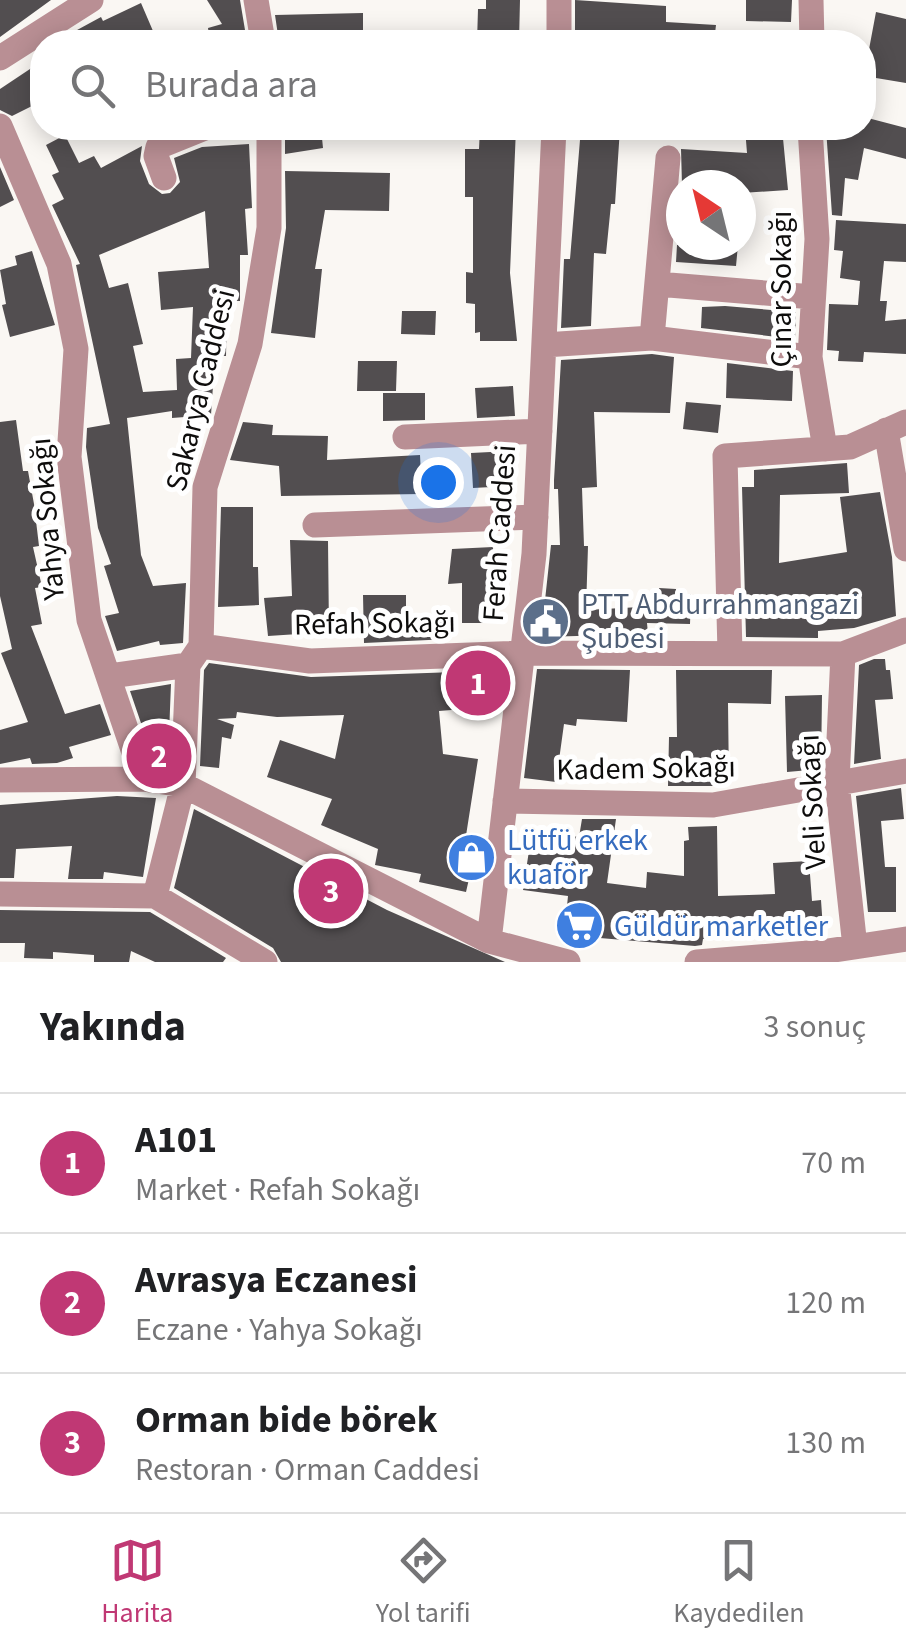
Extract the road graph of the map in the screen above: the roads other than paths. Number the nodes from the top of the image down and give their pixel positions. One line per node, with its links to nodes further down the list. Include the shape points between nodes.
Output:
1 (92, 0): 5 (street)
2 (256, 0): 6 (street)
3 (560, 0): 7 (street)
4 (811, 0): 8 (street)
5 (44, 30)
6 (261, 30)
7 (559, 30)
8 (812, 30)
9 (30, 39): 10 (street)
10 (0, 58)
11 (0, 126): 35 (street, Yahya Sokağı, via 62,281 76,348 68,457 89,620)
12 (177, 140): 17 (street, via 158,148)
13 (269, 140): 34 (street, Sakarya Caddesi, via 268,228 250,344 205,487)
14 (553, 140): 21 (street, Ferah Caddesi)
15 (811, 140): 19 (street, Çınar Sokağı)
16 (668, 158): 18 (street)
17 (164, 178)
18 (657, 284): 19 (street); 20 (street)
19 (813, 297): 22 (street, Çınar Sokağı)
20 (652, 338): 21 (street); 22 (street)
21 (544, 345): 24 (street, Ferah Caddesi)
22 (810, 357): 26 (street, Çınar Sokağı)
23 (896, 426): 26 (street, via 850,447); 29 (street)
24 (540, 431): 25 (street); 27 (street, Ferah Caddesi)
25 (405, 437)
26 (825, 449): 32 (street, via 725,456)
27 (536, 517): 28 (street); 31 (street, Ferah Caddesi)
28 (315, 525)
29 (906, 548)
30 (906, 630): 33 (street, Refah Sokağı)
31 (522, 652): 32 (street, Refah Sokağı); 34 (street, Refah Sokağı, via 310,661); 41 (street, Ferah Caddesi)
32 (730, 653): 33 (street, Refah Sokağı)
33 (843, 654): 39 (street, Veli Sokağı)
34 (194, 656): 35 (street); 40 (street, Sakarya Caddesi)
35 (110, 676): 37 (street, Yahya Sokağı)
36 (906, 771): 39 (street, Kadem Sokağı)
37 (143, 779): 38 (street); 40 (street)
38 (0, 780)
39 (838, 782): 41 (street, Kadem Sokağı, via 713,805); 46 (street, Veli Sokağı)
40 (183, 786): 43 (street, Sakarya Caddesi); 45 (street)
41 (505, 801): 45 (street, Ferah Caddesi)
42 (0, 894): 43 (street)
43 (155, 896): 47 (street)
44 (906, 938): 46 (street)
45 (488, 941): 48 (street)
46 (856, 947): 49 (street)
47 (265, 962)
48 (568, 962)
49 (700, 962)

